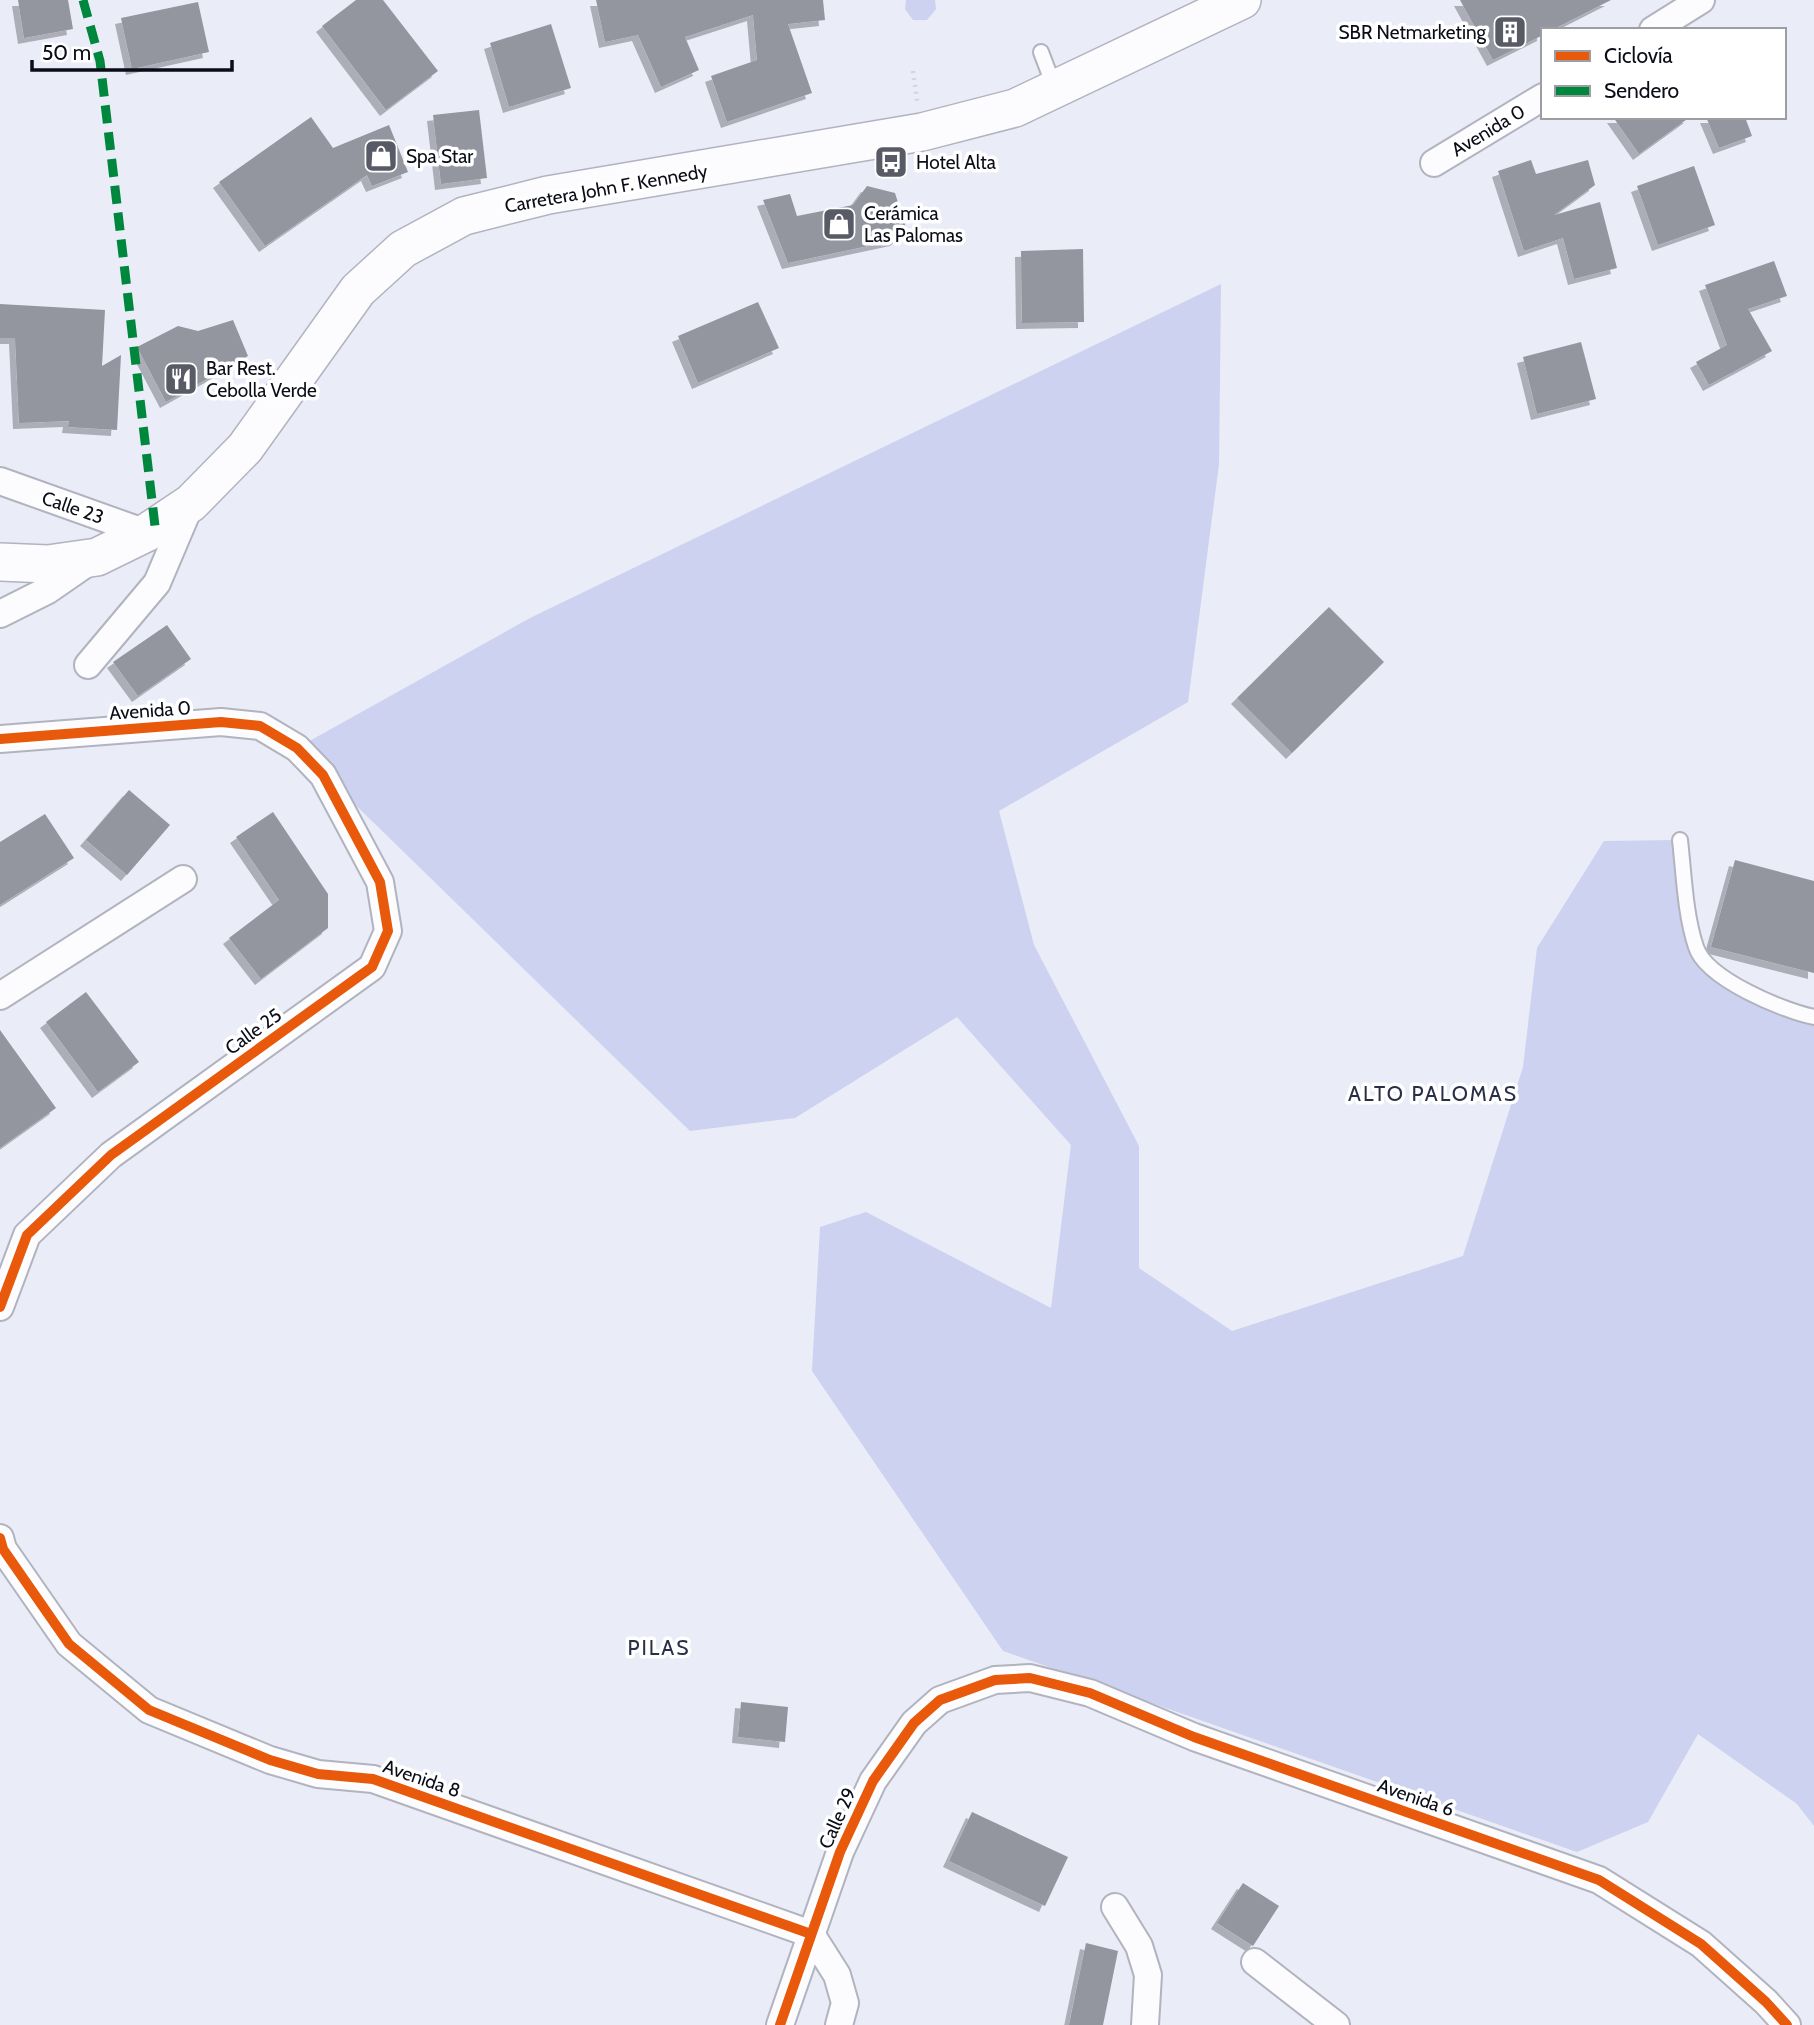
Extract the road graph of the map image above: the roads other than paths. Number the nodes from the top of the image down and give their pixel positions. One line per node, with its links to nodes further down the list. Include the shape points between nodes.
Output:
1 (1242, 0): 5 (main road, Carretera John F. Kennedy)
2 (1702, 0): 3 (street)
3 (1656, 28)
4 (1041, 52): 5 (lane)
5 (1055, 89): 9 (main road, Carretera John F. Kennedy, via 1014,108 922,132 548,195 464,216 403,249 358,290 245,447)
6 (1541, 97): 7 (street, Avenida 0)
7 (1434, 163)
8 (0, 481): 10 (street, Calle 23)
9 (191, 503): 10 (main road, Carretera John F. Kennedy); 14 (street, via 157,583)
10 (146, 533): 11 (main road, Carretera John F. Kennedy)
11 (97, 556): 12 (main road, Carretera John F. Kennedy, via 48,564); 13 (street, via 48,590)
12 (0, 562)
13 (0, 614)
14 (88, 665)
15 (0, 739): 16 (street, Avenida 0, via 221,722 260,726)
16 (298, 748): 21 (street, Calle 25, via 323,775 380,882 388,931 372,967 111,1155 27,1236)
17 (1680, 840): 20 (lane, via 1696,950 1722,977 1794,1013)
18 (183, 879): 19 (street)
19 (2, 991)
20 (1814, 1017)
21 (0, 1307)
22 (1, 1543): 25 (street, Avenida 8, via 69,1644 149,1710 271,1760 318,1774 373,1779)
23 (995, 1680): 25 (street, Calle 29, via 940,1700 914,1723 873,1781 840,1852); 31 (street, Avenida 6, via 1030,1678 1090,1693 1194,1737 1599,1880 1701,1944)
24 (1115, 1906): 29 (street, via 1139,1946 1148,1975)
25 (811, 1934): 27 (street, Calle 29); 28 (street, via 837,1975 845,2003)
26 (1255, 1962): 30 (street)
27 (780, 2025)
28 (839, 2025)
29 (1145, 2025)
30 (1336, 2025)
31 (1787, 2025)

